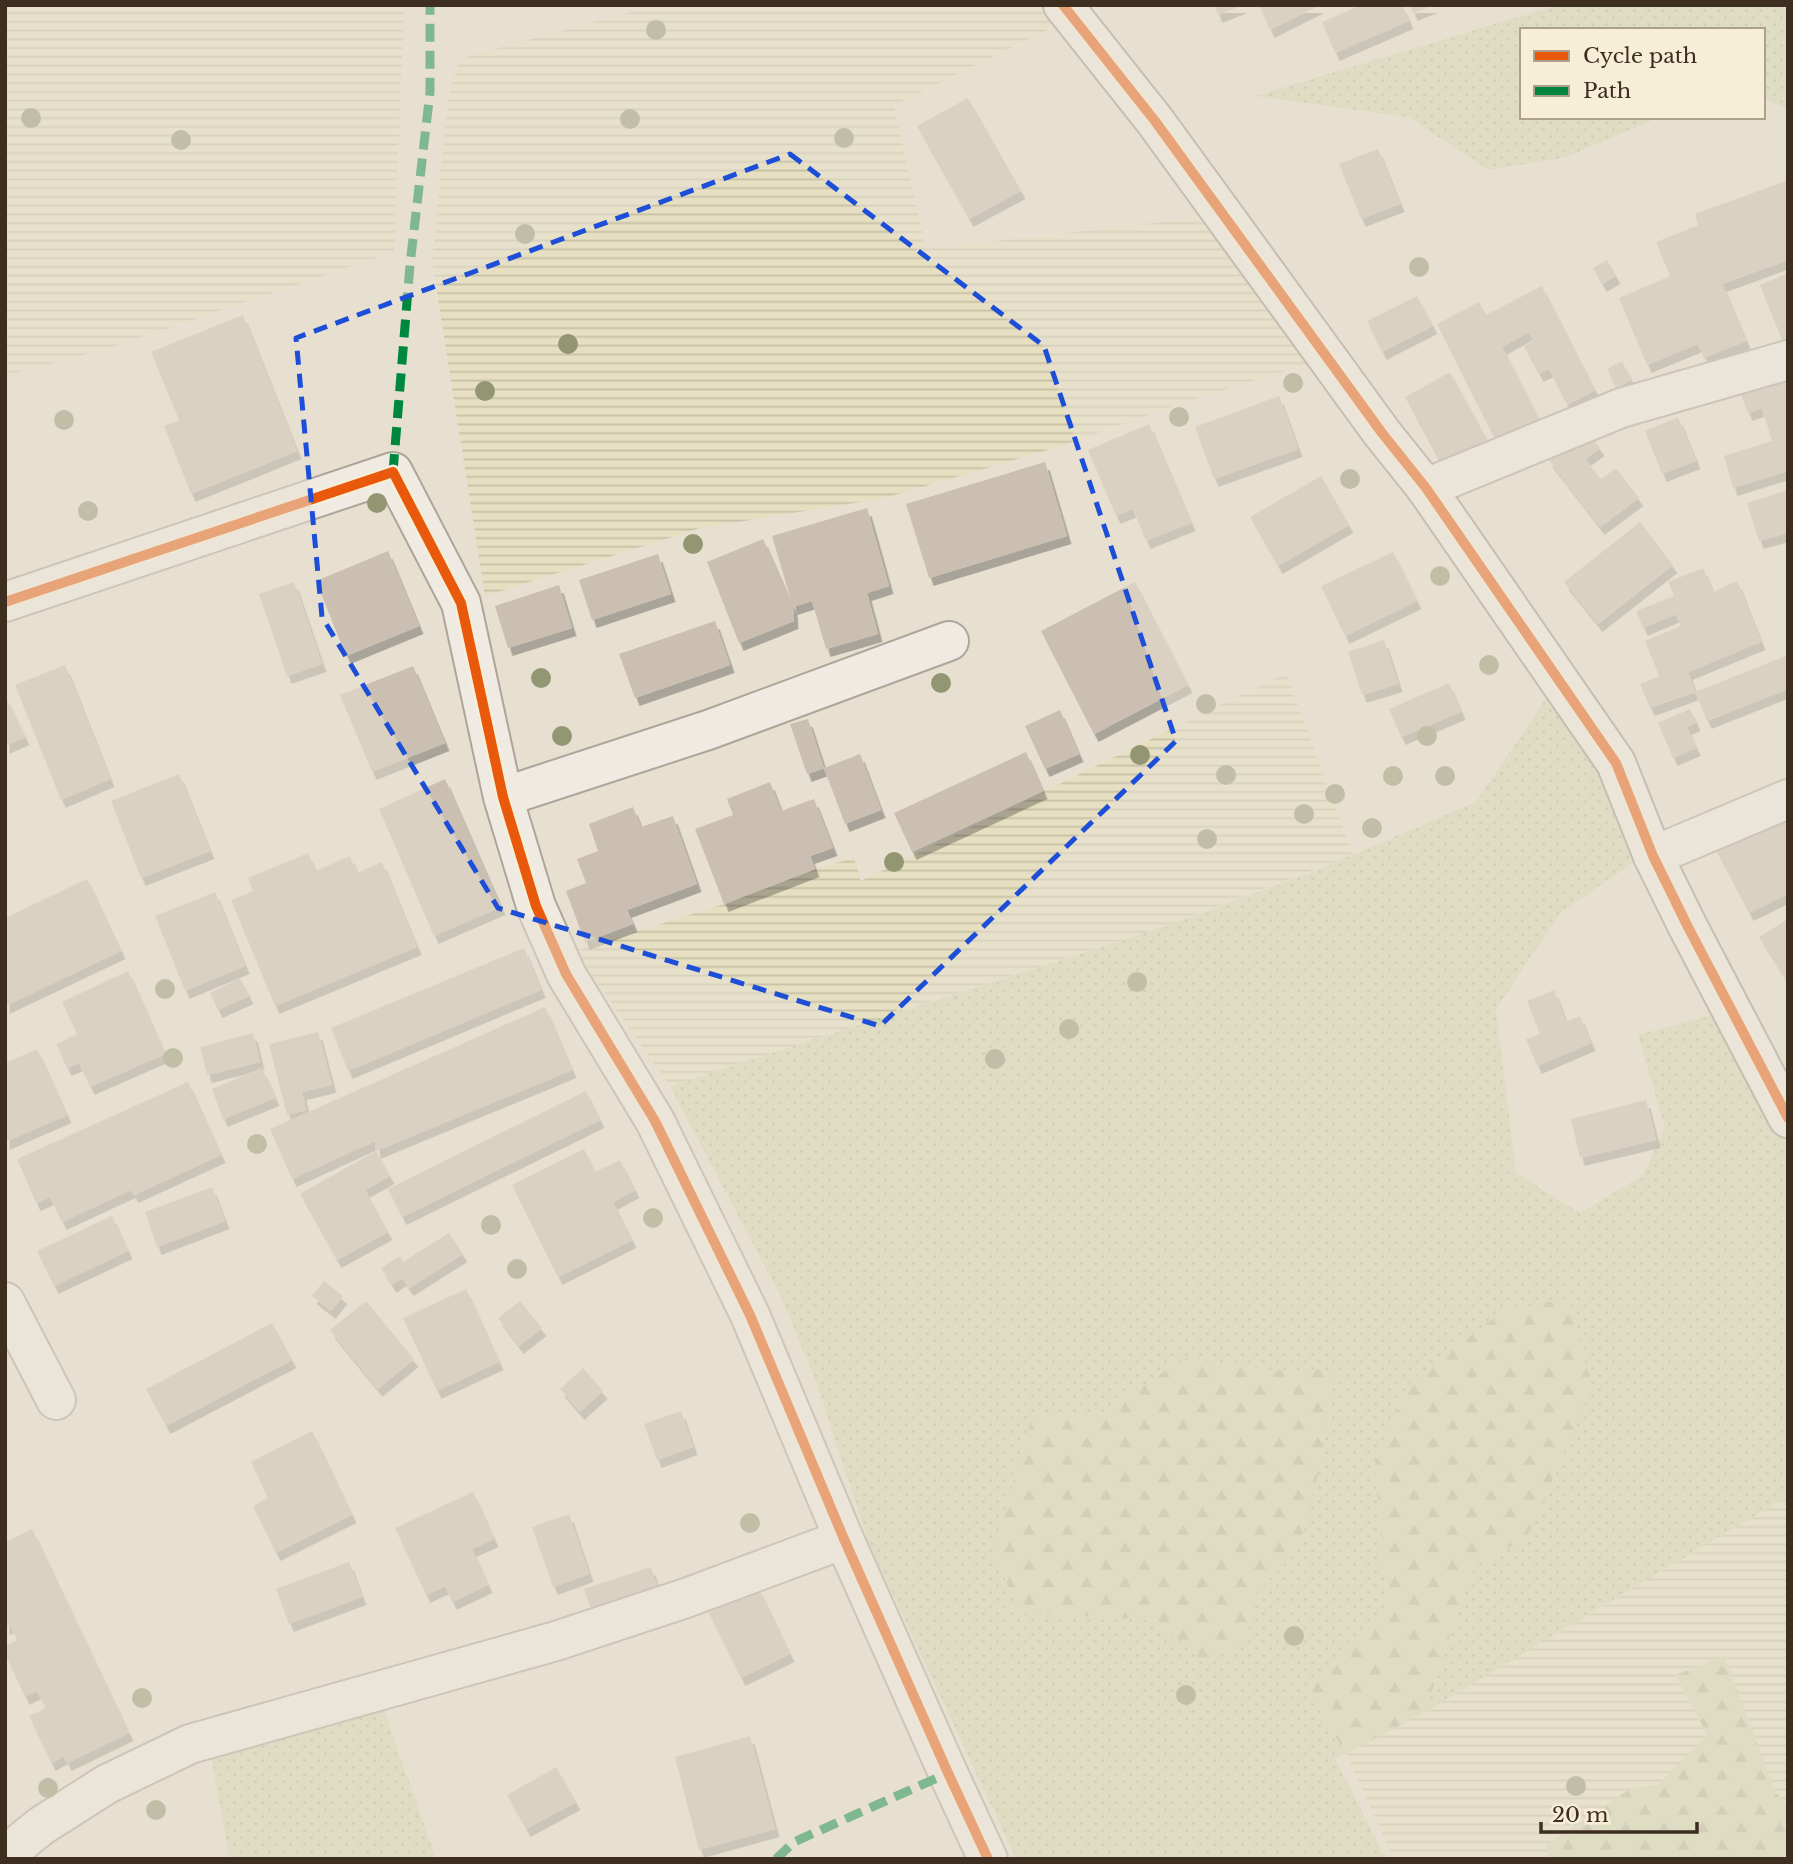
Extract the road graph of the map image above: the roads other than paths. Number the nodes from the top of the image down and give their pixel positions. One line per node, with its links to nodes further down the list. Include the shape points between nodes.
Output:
1 (1063, 5): 3 (street, via 1155,121)
2 (1788, 360): 3 (street, via 1621,408)
3 (1426, 488): 8 (street, via 1616,764)
4 (5, 602): 6 (street, via 393,472 461,603)
5 (949, 641): 6 (street, via 708,730)
6 (503, 797): 12 (street, via 536,906 566,974 655,1121 750,1315)
7 (1788, 799): 8 (street)
8 (1653, 856): 9 (street)
9 (1788, 1118)
10 (5, 1302): 11 (street)
11 (55, 1400)
12 (844, 1539): 13 (street, via 556,1641 190,1744 107,1784); 14 (street)
13 (5, 1855)
14 (988, 1859)

